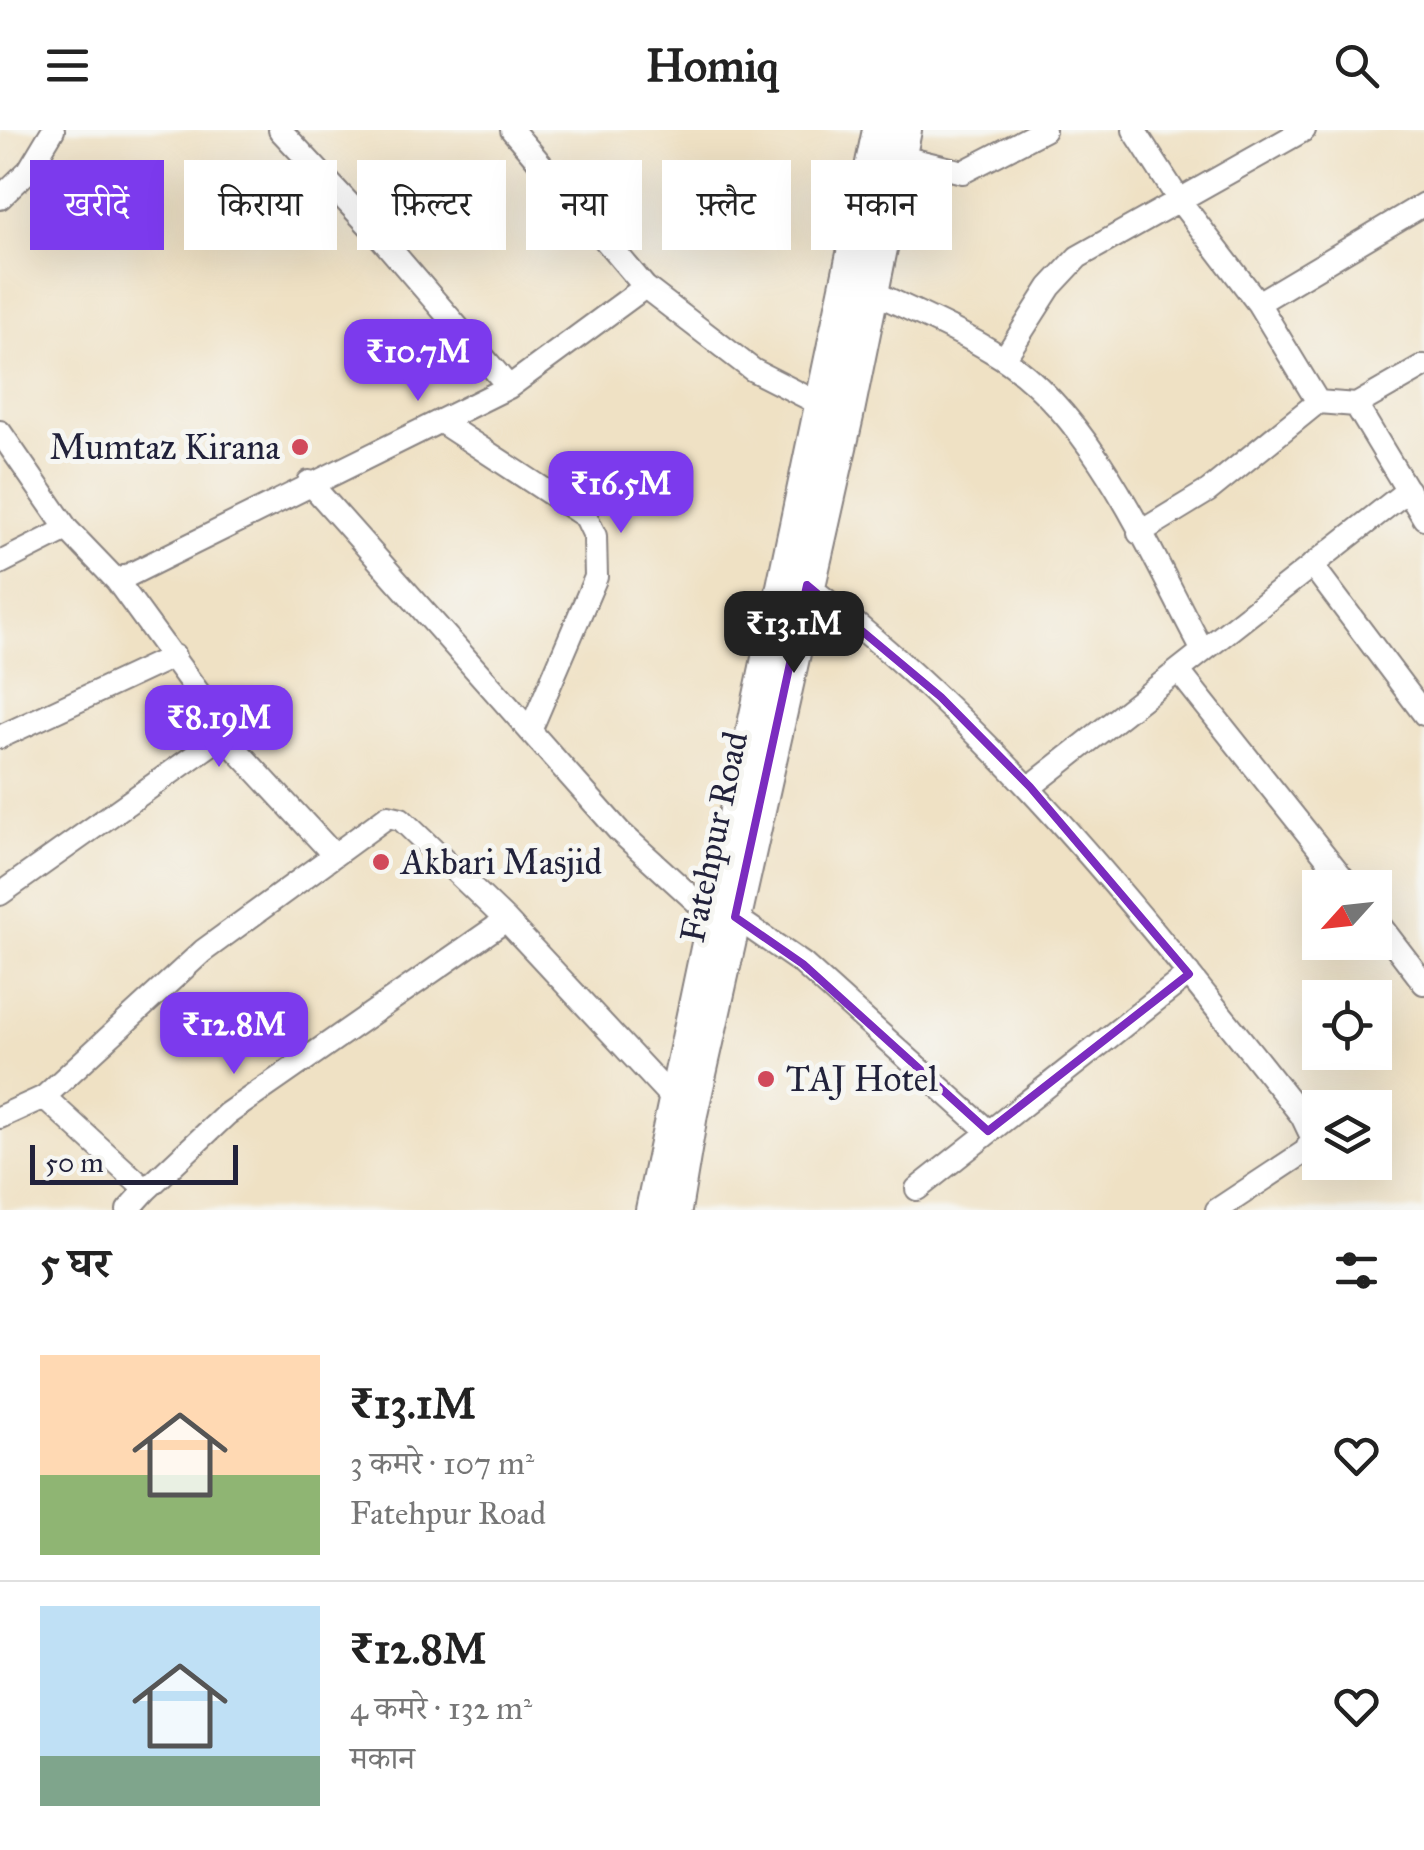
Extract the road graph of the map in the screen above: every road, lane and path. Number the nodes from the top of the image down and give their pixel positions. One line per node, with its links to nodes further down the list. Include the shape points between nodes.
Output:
1 (53, 130): 9 (street, via 29,170)
2 (280, 130): 17 (street)
3 (512, 130): 12 (street)
4 (878, 130): 19 (street)
5 (1044, 130): 8 (street, via 963,172)
6 (1134, 130): 10 (street)
7 (1304, 130): 10 (street)
8 (904, 143): 13 (street, Fatehpur Road)
9 (0, 198)
10 (1179, 200): 14 (street); 15 (street, via 1078,257 1050,287)
11 (1424, 204): 14 (street)
12 (645, 288): 17 (street); 19 (street, via 753,370)
13 (871, 291): 15 (street); 24 (street, Fatehpur Road)
14 (1258, 303): 18 (street)
15 (1004, 359): 28 (street, via 1066,416)
16 (1424, 366): 20 (street)
17 (508, 387): 21 (street)
18 (1318, 402): 20 (street); 28 (street, via 1208,491)
19 (822, 405): 24 (street)
20 (1356, 405): 25 (street)
21 (441, 422): 23 (street); 37 (street, via 586,518 595,536 596,577)
22 (0, 432): 27 (street)
23 (310, 482): 31 (street); 37 (street)
24 (818, 486): 32 (street, Fatehpur Road); 44 (street)
25 (1408, 490): 26 (street); 30 (street)
26 (1424, 518)
27 (68, 529): 29 (street); 31 (street)
28 (1140, 533): 33 (street)
29 (0, 562)
30 (1312, 565): 33 (street); 36 (street)
31 (117, 581): 34 (street)
32 (808, 585): 40 (street, via 941,697); 44 (street, Fatehpur Road)
33 (1203, 652): 35 (street)
34 (174, 656): 38 (street, via 219,720); 39 (street)
35 (1180, 672): 40 (street); 42 (street)
36 (1424, 714)
37 (530, 731): 44 (street, via 619,831)
38 (220, 732): 41 (street); 43 (street)
39 (0, 737)
40 (1030, 787): 47 (street)
41 (333, 854): 45 (street, via 388,816 401,820); 49 (street, via 203,951)
42 (1337, 870)
43 (0, 894)
44 (723, 916): 50 (street); 52 (street, via 803,964); 57 (street, Fatehpur Road)
45 (506, 920): 50 (street); 54 (street, via 227,1114)
46 (1392, 941): 48 (street)
47 (1189, 974): 52 (street); 58 (street, via 1312,1137 1306,1151)
48 (1424, 983)
49 (44, 1097): 51 (street); 54 (street)
50 (672, 1098): 56 (street)
51 (0, 1117)
52 (988, 1131): 53 (street)
53 (918, 1189)
54 (146, 1190): 55 (street)
55 (128, 1210)
56 (651, 1210)
57 (676, 1210)
58 (1217, 1210)

